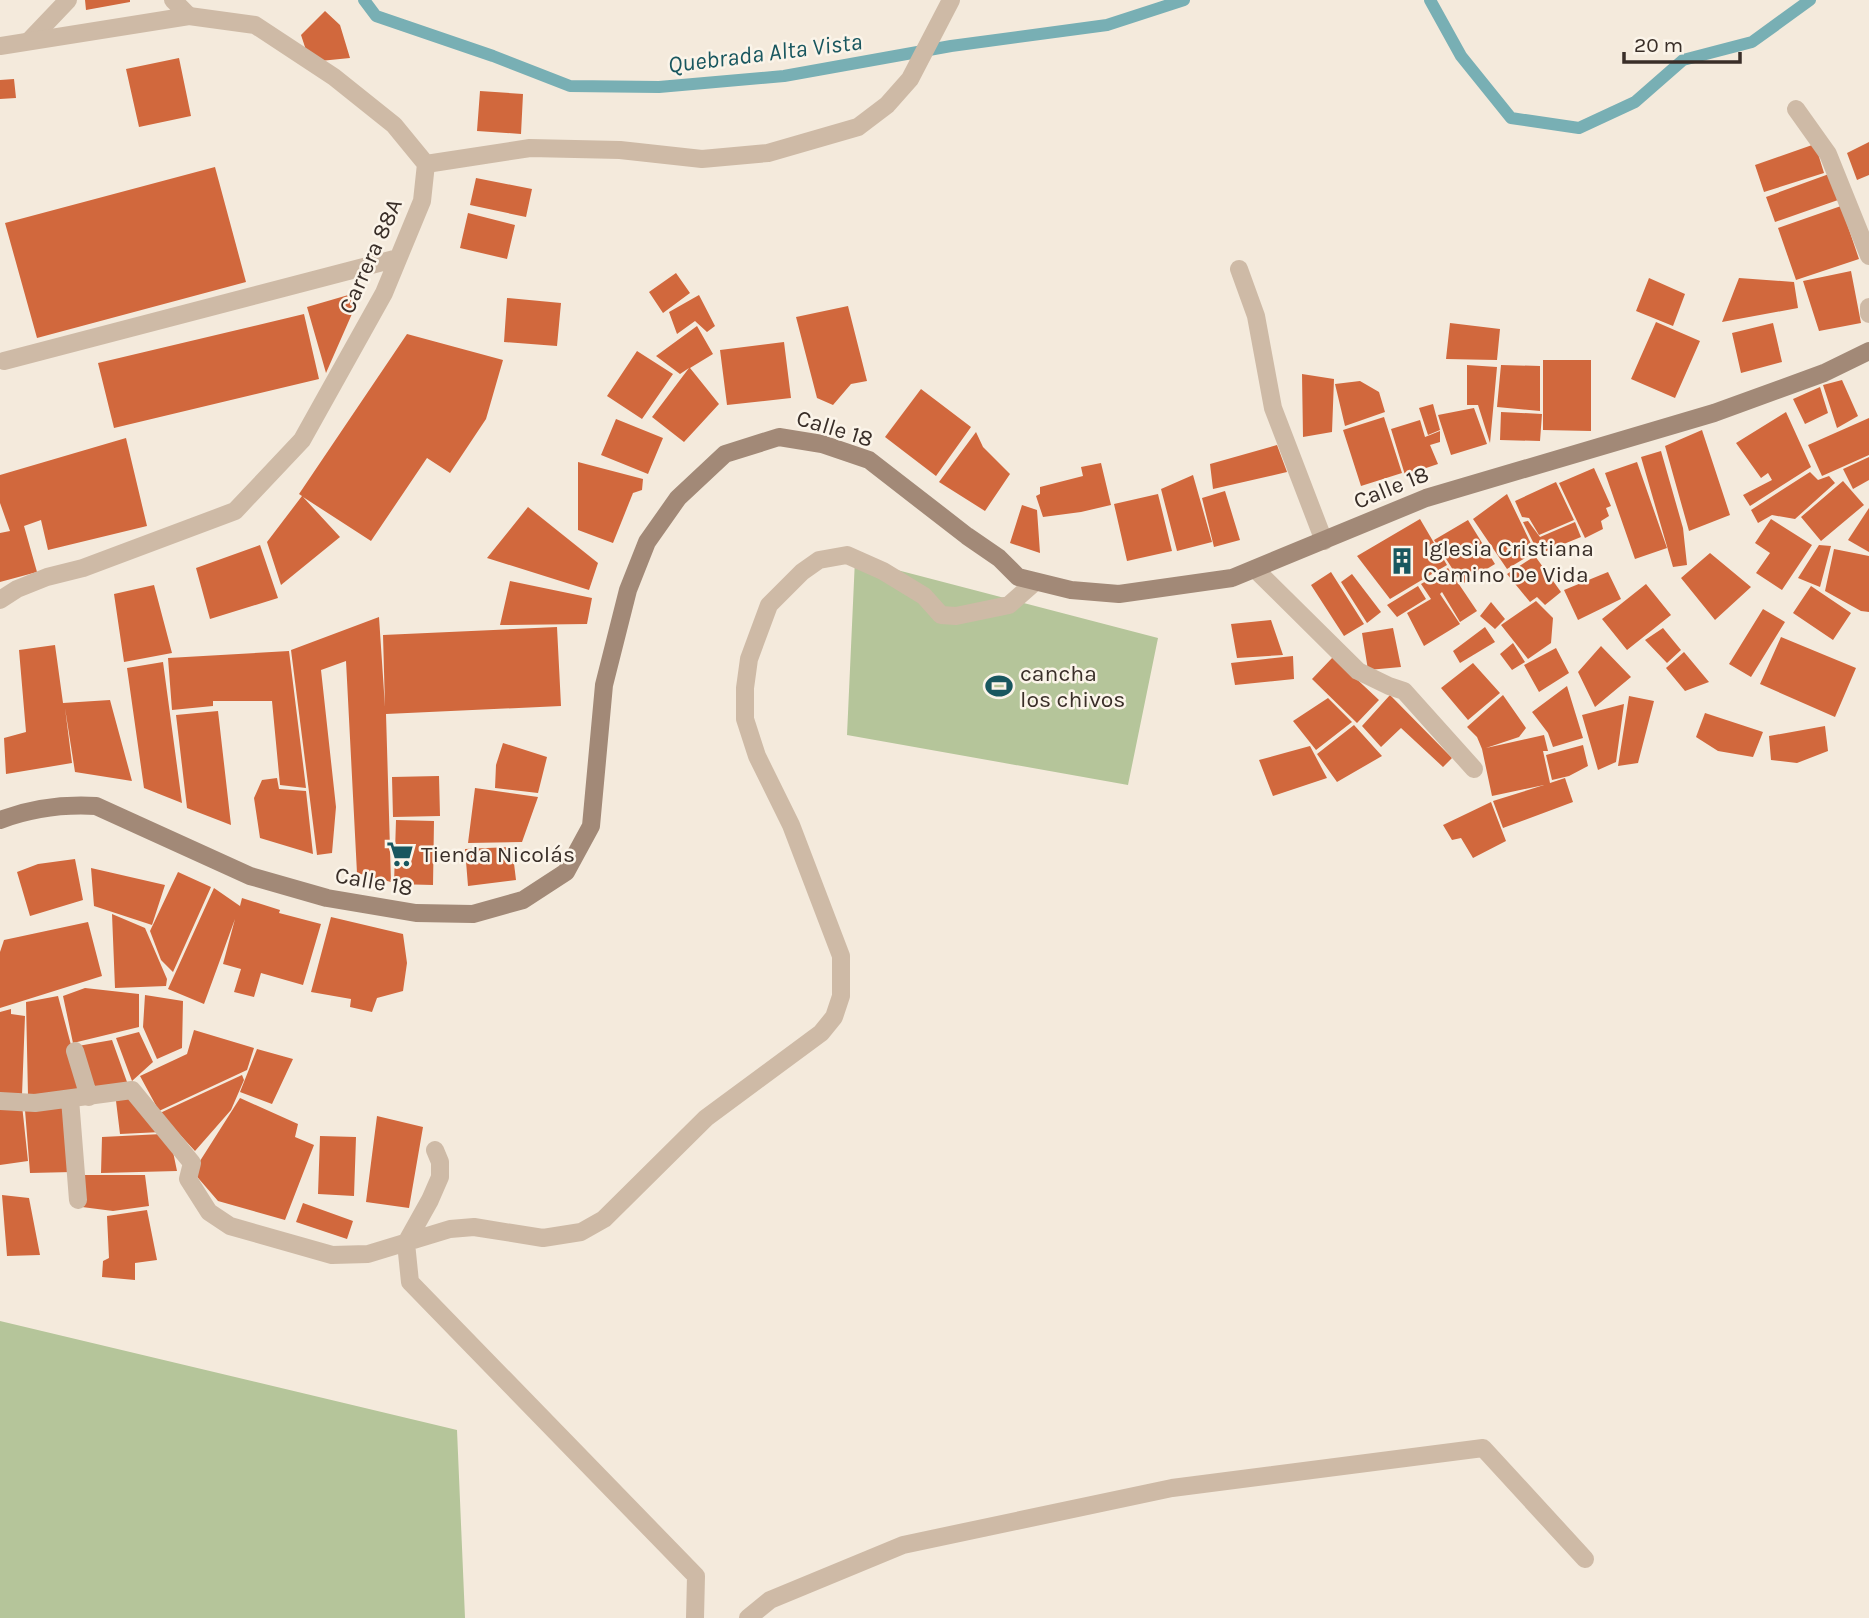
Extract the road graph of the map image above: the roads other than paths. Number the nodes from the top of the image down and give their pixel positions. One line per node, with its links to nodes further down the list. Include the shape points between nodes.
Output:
1 (68, 0): 5 (street)
2 (173, 0): 4 (street)
3 (951, 0): 8 (street, via 910,79 887,105 858,127 768,153 702,159 620,150 530,148)
4 (189, 16): 5 (street); 8 (street, via 255,25 334,77 394,125)
5 (29, 41): 6 (street)
6 (0, 46)
7 (1796, 108): 9 (street, via 1828,154)
8 (425, 164): 10 (street, Carrera 88A, via 422,201)
9 (1869, 256)
10 (398, 258): 15 (street); 19 (street, Carrera 88A, via 384,293 302,440 235,511 47,577)
11 (1238, 269): 16 (street, via 1256,316 1273,408)
12 (1869, 307): 13 (street)
13 (1869, 314)
14 (1869, 351): 16 (street, Calle 18, via 1714,414 1426,498)
15 (4, 361)
16 (1324, 541): 17 (street, Calle 18)
17 (1255, 569): 18 (street, Calle 18, via 1232,578 1119,594); 20 (street, via 1358,671 1404,691)
18 (1035, 582): 21 (street, Calle 18, via 1018,577 869,460 822,444 779,437 725,454 678,498 648,542 628,590 604,685 590,826 566,872 523,900 473,914 416,913 327,898 250,876 96,806 42,807); 28 (street, via 1009,605 941,615 924,596 848,555 819,560 769,605 749,659 745,719 757,756 792,825 841,956 841,996 834,1017 821,1033 706,1118 604,1219 581,1232 543,1238 474,1227 450,1229)
19 (0, 600)
20 (1474, 769)
21 (0, 820)
22 (75, 1051): 23 (street)
23 (89, 1097): 24 (street); 28 (street, via 132,1090 192,1163 188,1180 209,1212 230,1226 332,1255 368,1254)
24 (70, 1099): 25 (street); 27 (street)
25 (0, 1101)
26 (435, 1150): 28 (street, via 440,1177)
27 (78, 1200)
28 (406, 1243): 30 (street, via 410,1282 696,1576)
29 (1585, 1559): 31 (street, via 1482,1448 1172,1488 904,1545 769,1600)
30 (695, 1618)
31 (748, 1618)

